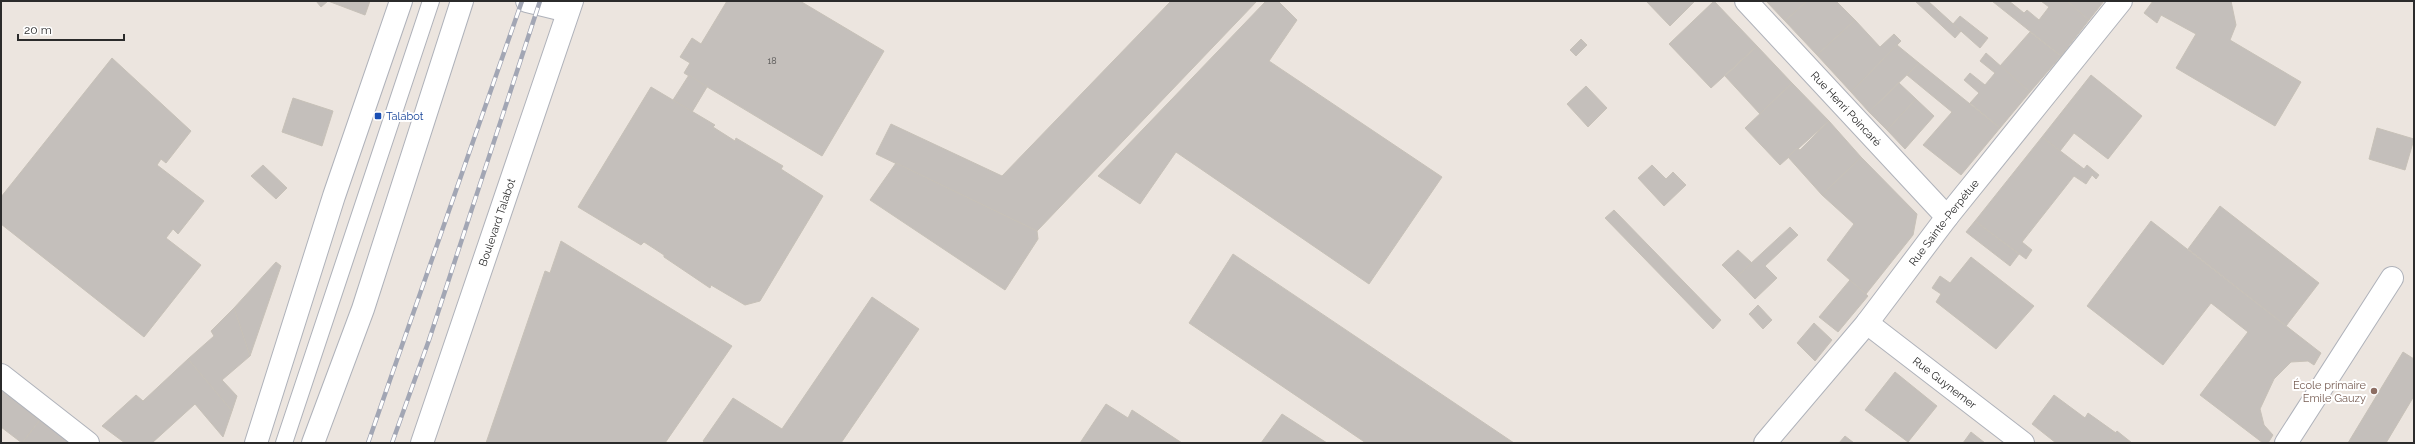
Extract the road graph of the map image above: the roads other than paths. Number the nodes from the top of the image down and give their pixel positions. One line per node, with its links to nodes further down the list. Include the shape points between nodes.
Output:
1 (401, 1): 13 (street, via 334,196)
2 (431, 1): 14 (lane)
3 (462, 1): 15 (street, via 363,309)
4 (527, 1): 7 (street)
5 (1746, 1): 8 (street, Rue Henri Poincaré)
6 (2121, 1): 8 (street, Rue Sainte-Perpétue)
7 (570, 6): 16 (street, Boulevard Talabot)
8 (1948, 217): 10 (street, Rue Sainte-Perpétue)
9 (2392, 278): 19 (street)
10 (1867, 323): 17 (street, Rue Sainte-Perpétue); 18 (street, Rue Guynemer)
11 (1, 375): 12 (street)
12 (88, 443)
13 (256, 443)
14 (284, 443)
15 (313, 443)
16 (422, 443)
17 (1765, 443)
18 (2022, 443)
19 (2286, 443)

